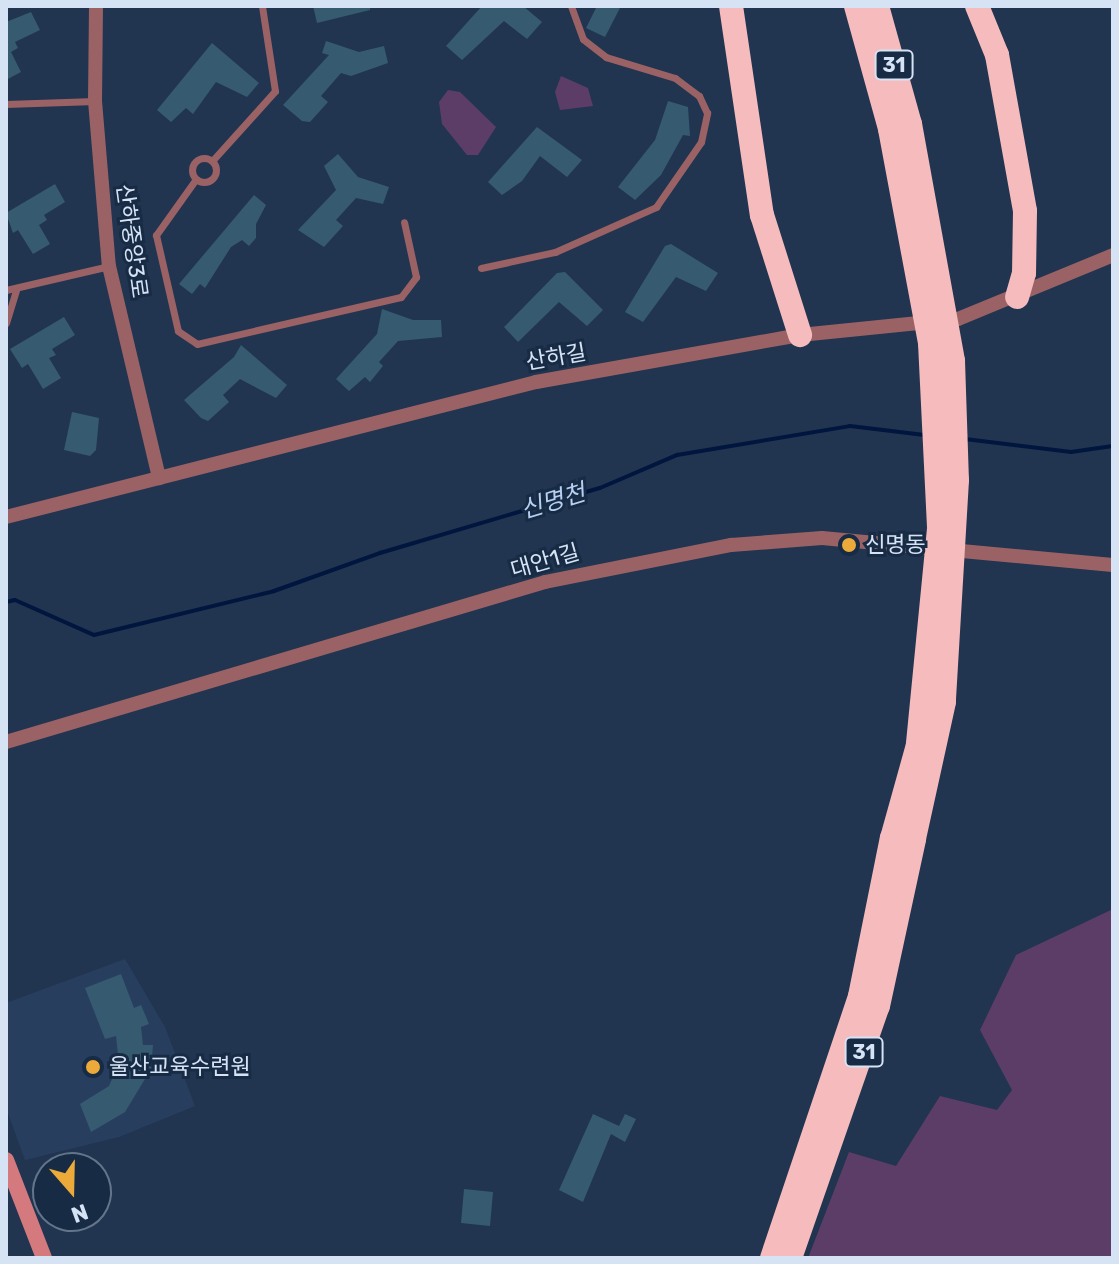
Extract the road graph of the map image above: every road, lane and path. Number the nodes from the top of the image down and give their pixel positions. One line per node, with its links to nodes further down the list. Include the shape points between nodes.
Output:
1 (96, 6): 8 (street, 산하중앙3로)
2 (262, 6): 11 (lane, via 275,91)
3 (571, 6): 16 (lane, via 583,39 606,57 675,78 699,96 707,113 701,142 656,207 555,252)
4 (731, 6): 21 (highway, via 762,215)
5 (856, 6): 10 (highway)
6 (877, 6): 10 (highway, 31)
7 (977, 6): 19 (highway, via 997,55 1025,211 1024,273)
8 (95, 101): 9 (lane); 15 (street, 산하중앙3로)
9 (6, 104)
10 (900, 126): 26 (highway, bridge, via 930,343 939,515 918,745)
11 (212, 161): 12 (lane, via 213,178); 12 (lane, via 195,162)
12 (196, 179): 13 (lane, via 156,235 178,331 197,344 401,297 416,277)
13 (404, 222)
14 (1113, 255): 19 (street, 산하길)
15 (109, 266): 18 (lane); 22 (street, 산하중앙3로)
16 (481, 268)
17 (6, 290): 18 (lane)
18 (16, 290): 20 (lane)
19 (1017, 297): 21 (street, 산하길, via 958,319)
20 (6, 323)
21 (800, 335): 22 (street, 산하길, via 536,382)
22 (159, 478): 23 (street, 산하길)
23 (6, 517)
24 (1113, 565): 25 (street, 대안1길, via 822,538 731,545 545,582)
25 (6, 742)
26 (903, 839): 29 (highway, via 860,996); 30 (highway, 31, via 878,1006)
27 (6, 1160): 28 (main road)
28 (44, 1258)
29 (772, 1258)
30 (790, 1258)

